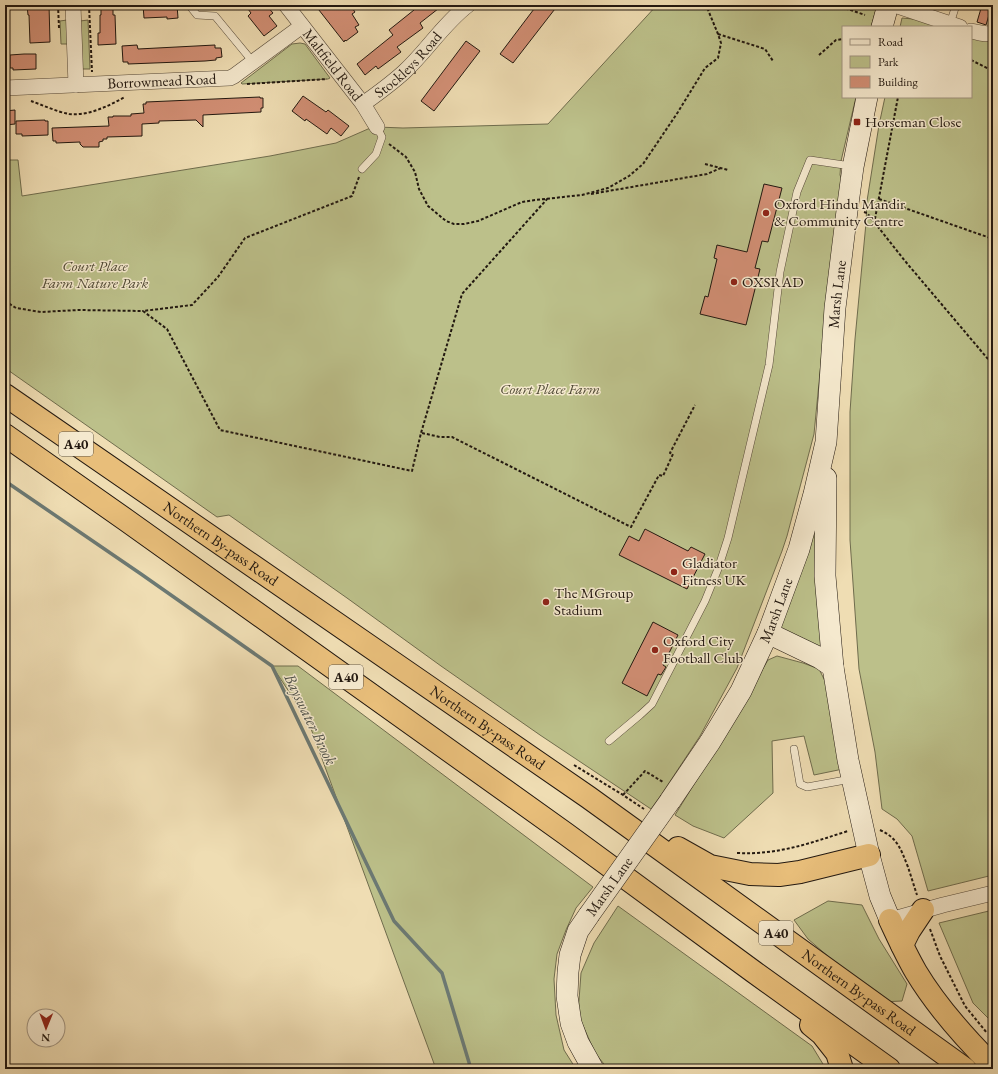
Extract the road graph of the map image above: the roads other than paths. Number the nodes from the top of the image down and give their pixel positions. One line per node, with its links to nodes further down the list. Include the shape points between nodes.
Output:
1 (73, 5): 14 (street)
2 (189, 5): 13 (lane, via 197,15 215,16)
3 (286, 5): 9 (street, Maltfield Road)
4 (468, 5): 17 (street, Stockleys Road, via 455,15 404,71)
5 (888, 5): 10 (main road)
6 (894, 5): 8 (street)
7 (956, 5): 8 (lane)
8 (955, 25)
9 (302, 26): 13 (street, Borrowmead Road); 17 (street, Maltfield Road)
10 (882, 26)
11 (972, 31): 12 (street, via 980,34)
12 (993, 33)
13 (253, 62): 14 (street, Borrowmead Road, via 230,78)
14 (76, 85): 15 (street, Borrowmead Road)
15 (5, 88)
16 (867, 98): 19 (main road, Marsh Lane)
17 (363, 104): 18 (street, Maltfield Road)
18 (379, 132): 20 (lane, via 376,154)
19 (853, 167): 23 (main road, Marsh Lane, via 836,308); 26 (lane, via 810,160 797,192 780,272 769,365 722,556 705,601 652,704)
20 (362, 169)
21 (5, 395): 29 (highway, Northern By-pass Road / A40)
22 (5, 435): 35 (highway, A40, via 559,829)
23 (826, 442): 24 (main road, Marsh Lane, via 799,550); 25 (main road, via 825,576)
24 (768, 633): 25 (main road); 37 (main road, Marsh Lane, bridge, via 741,691 710,742 578,931 570,955 567,996 571,1023)
25 (833, 666): 28 (main road)
26 (609, 741)
27 (794, 748): 28 (lane, via 800,784 807,787)
28 (853, 779): 30 (main road)
29 (588, 798): 30 (highway, via 710,866 750,874 779,875); 40 (highway, Northern By-pass Road / A40)
30 (869, 855): 33 (main road, via 880,896)
31 (993, 893): 32 (street)
32 (923, 911): 33 (street); 34 (highway, via 908,931)
33 (890, 920): 34 (highway)
34 (902, 945): 36 (highway, via 936,1002 964,1037)
35 (754, 972): 38 (highway, via 822,1034 837,1053); 39 (highway, A40)
36 (993, 1066)
37 (593, 1069)
38 (842, 1069)
39 (889, 1069)
40 (965, 1069)

